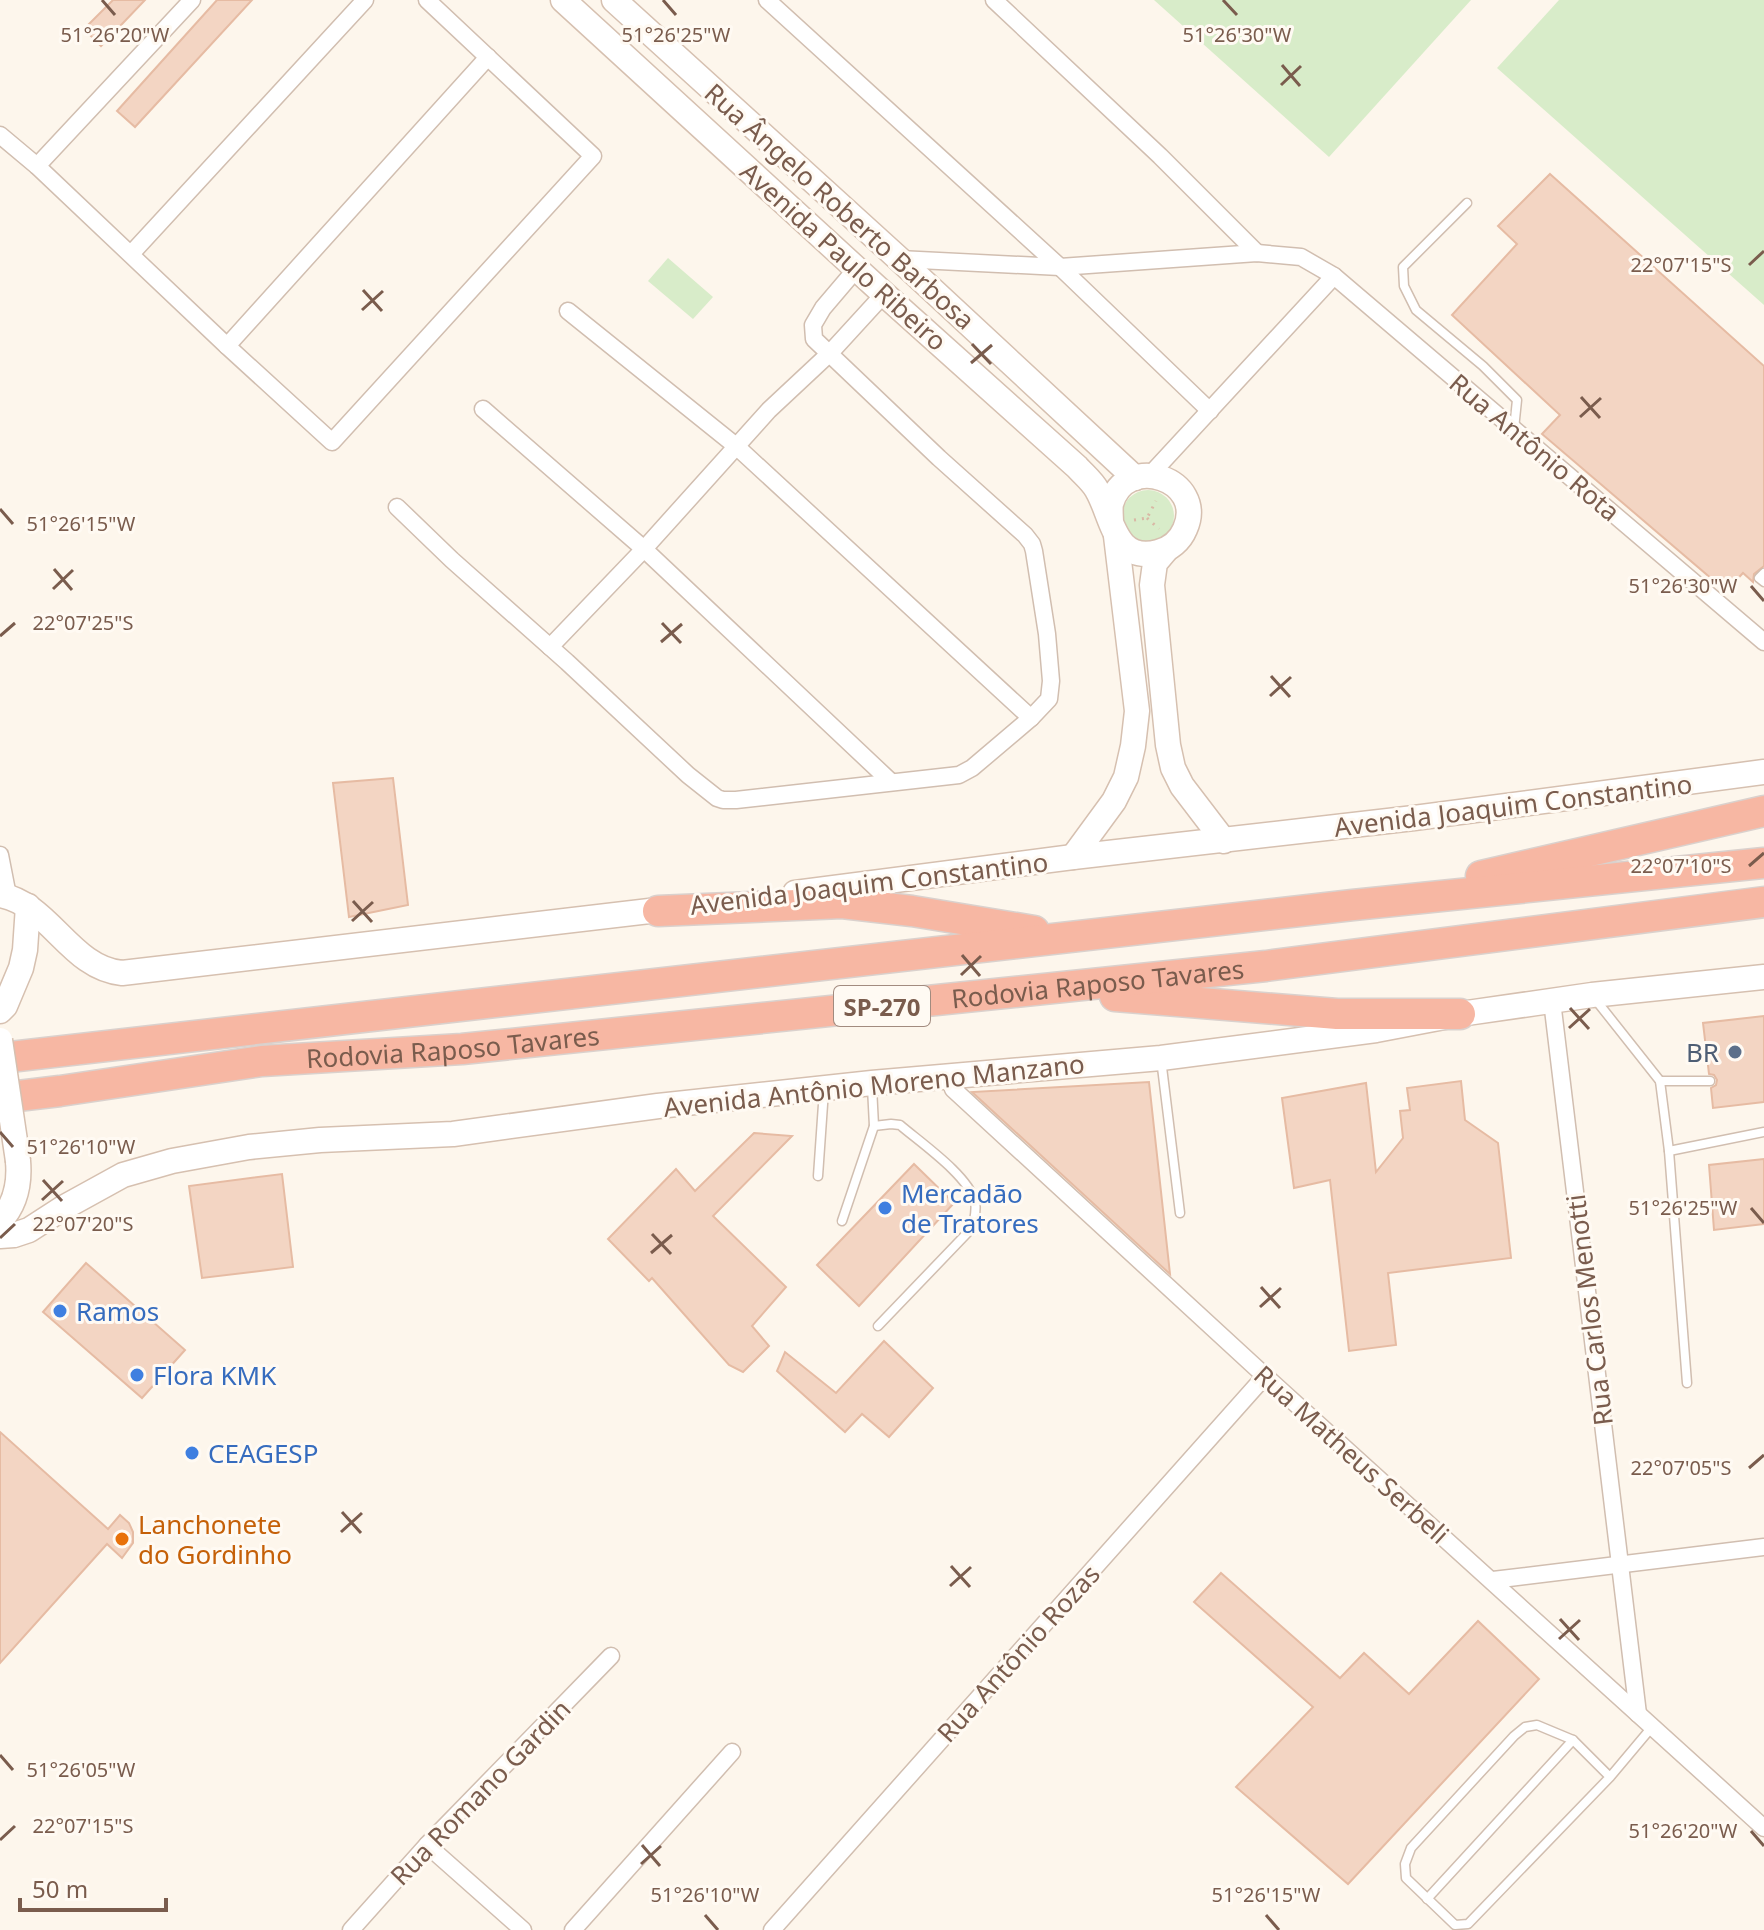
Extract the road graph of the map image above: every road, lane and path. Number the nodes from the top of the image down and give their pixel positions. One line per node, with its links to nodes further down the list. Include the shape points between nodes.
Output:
1 (192, 0): 10 (street)
2 (365, 0): 13 (street)
3 (427, 0): 8 (street)
4 (563, 0): 16 (street, Avenida Paulo Ribeiro)
5 (614, 0): 14 (street, Rua Ângelo Roberto Barbosa)
6 (767, 0): 15 (street)
7 (994, 0): 12 (street)
8 (488, 57): 20 (street); 20 (street, via 593,156 332,442)
9 (0, 135): 10 (street)
10 (37, 166): 13 (street)
11 (1467, 203): 24 (lane, via 1403,267 1404,286 1416,310 1517,400)
12 (1257, 253): 15 (street); 17 (street, Rua Antônio Rota, via 1301,257)
13 (131, 254): 20 (street)
14 (899, 259): 15 (street); 26 (street, Rua Ângelo Roberto Barbosa)
15 (1060, 267): 23 (street)
16 (857, 268): 18 (street, Avenida Paulo Ribeiro); 21 (street, via 813,325 814,339)
17 (1334, 276): 23 (street); 24 (street, Rua Antônio Rota)
18 (884, 294): 21 (street); 28 (street, Avenida Paulo Ribeiro, via 1077,467 1097,489)
19 (568, 311): 25 (street)
20 (227, 346)
21 (830, 353): 25 (street); 35 (street, via 1032,544 1051,691)
22 (483, 409): 29 (street)
23 (1210, 411): 26 (street)
24 (1514, 430): 33 (street, Rua Antônio Rota)
25 (736, 446): 29 (street); 35 (street)
26 (1150, 477): 28 (street, via 1119,488 1111,504); 28 (path, via 1147,518); 30 (street, Rua Ângelo Roberto Barbosa, via 1179,488 1186,501 1185,531)
27 (397, 507): 34 (street)
28 (1113, 529): 30 (street, via 1138,552); 41 (street, Avenida Paulo Ribeiro, via 1137,711 1133,746 1114,801)
29 (644, 549): 34 (street); 37 (street)
30 (1166, 550): 39 (street, via 1155,563 1152,585 1168,745 1182,786)
31 (1764, 573): 32 (lane, via 1759,578)
32 (1764, 582)
33 (1764, 642)
34 (550, 647): 37 (street, via 717,798)
35 (1031, 718): 37 (street, via 968,771)
36 (1764, 772): 39 (street, Avenida Joaquim Constantino)
37 (890, 781)
38 (1764, 811): 45 (highway)
39 (1224, 841): 41 (street, Avenida Joaquim Constantino)
40 (0, 855): 43 (street)
41 (1073, 857): 46 (street, Avenida Joaquim Constantino)
42 (1764, 863): 45 (highway, Rodovia Raposo Tavares / SP-270)
43 (12, 899): 46 (street, Avenida Joaquim Constantino, via 93,964 122,973); 52 (street, via 25,950)
44 (1764, 902): 51 (highway, Rodovia Raposo Tavares / SP-270, via 1266,966)
45 (1353, 905): 47 (highway, Rodovia Raposo Tavares / SP-270)
46 (658, 911): 47 (highway, via 842,903)
47 (1071, 937): 55 (highway, Rodovia Raposo Tavares / SP-270)
48 (1764, 977): 49 (street, Avenida Antônio Moreno Manzano)
49 (1592, 995): 50 (street, Avenida Antônio Moreno Manzano); 58 (lane)
50 (1552, 1001): 53 (street, Avenida Antônio Moreno Manzano); 77 (street, Rua Carlos Menotti)
51 (865, 1008): 53 (highway, via 1118,996 1337,1014); 62 (highway, Rodovia Raposo Tavares / SP-270, via 462,1049 262,1061)
52 (0, 1011)
53 (1460, 1014): 56 (street, Avenida Antônio Moreno Manzano)
54 (0, 1040): 66 (street, bridge)
55 (0, 1058)
56 (1161, 1058): 57 (street, Avenida Antônio Moreno Manzano); 69 (lane)
57 (949, 1075): 60 (street, Avenida Antônio Moreno Manzano); 74 (street, Rua Matheus Serbeli, via 953,1089)
58 (1660, 1081): 59 (lane); 65 (lane)
59 (1710, 1081)
60 (872, 1083): 61 (street, Avenida Antônio Moreno Manzano); 63 (lane)
61 (824, 1089): 67 (lane); 72 (street, Avenida Antônio Moreno Manzano, via 453,1134 249,1147 123,1175 29,1230)
62 (0, 1098)
63 (874, 1126): 71 (lane); 73 (lane, via 900,1125 970,1187 976,1205 973,1227)
64 (1764, 1132): 65 (lane)
65 (1669, 1151): 75 (lane)
66 (18, 1161): 68 (street); 70 (street, via 16,1195)
67 (818, 1176)
68 (0, 1179)
69 (1180, 1213)
70 (0, 1221)
71 (842, 1221)
72 (0, 1236)
73 (878, 1326)
74 (1265, 1376): 78 (street, Rua Matheus Serbeli); 91 (street, Rua Antônio Rozas)
75 (1687, 1383)
76 (1764, 1547): 77 (street)
77 (1620, 1565): 78 (street); 80 (street, Rua Carlos Menotti)
78 (1493, 1580): 80 (street, Rua Matheus Serbeli)
79 (611, 1656): 86 (street, Rua Romano Gardin)
80 (1638, 1714): 81 (street, Rua Matheus Serbeli)
81 (1652, 1727): 84 (lane); 85 (street, Rua Matheus Serbeli)
82 (1573, 1740): 84 (lane); 87 (lane); 87 (lane, via 1537,1725 1525,1727 1411,1848 1406,1878)
83 (732, 1752): 90 (street)
84 (1610, 1777): 87 (lane, via 1468,1924 1455,1925)
85 (1764, 1828)
86 (427, 1845): 88 (street, Rua Romano Gardin); 89 (street)
87 (1427, 1899)
88 (351, 1930)
89 (523, 1930)
90 (573, 1930)
91 (772, 1930)

